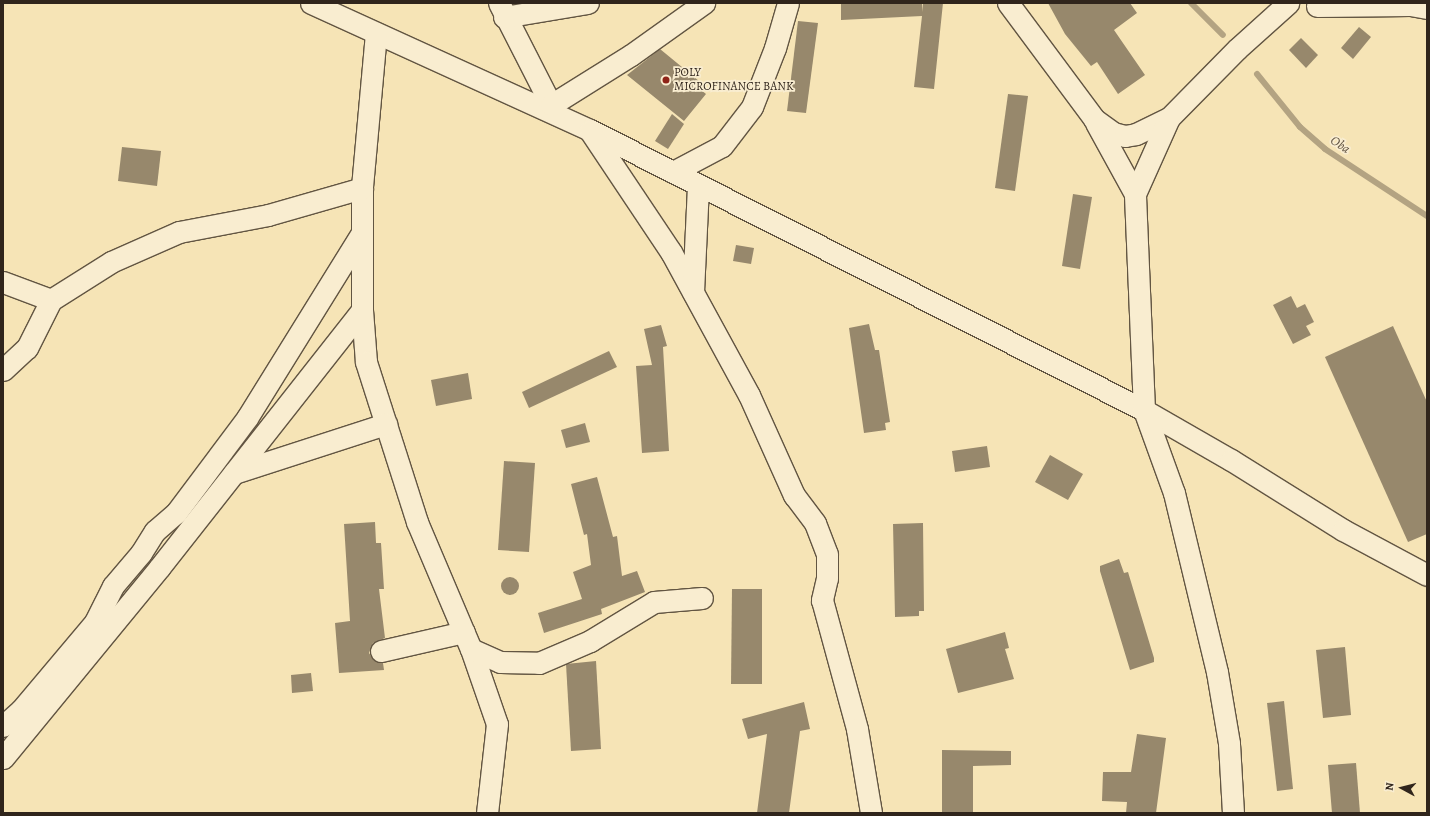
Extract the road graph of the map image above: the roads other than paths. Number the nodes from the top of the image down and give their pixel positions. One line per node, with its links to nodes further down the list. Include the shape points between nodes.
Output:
1 (311, 3): 10 (street)
2 (588, 3): 9 (street)
3 (704, 3): 11 (street)
4 (788, 3): 15 (street, via 775,48 752,107 722,146)
5 (1008, 3): 13 (street)
6 (1288, 3): 12 (street, via 1237,49)
7 (1317, 6): 8 (street, via 1410,5)
8 (1427, 8)
9 (502, 10): 11 (street)
10 (376, 33): 11 (street); 17 (street)
11 (553, 109): 14 (street)
12 (1169, 118): 13 (street, via 1136,134 1126,136 1113,133); 18 (street)
13 (1094, 119): 18 (street)
14 (590, 130): 15 (street); 21 (street, via 671,252)
15 (673, 172): 16 (street)
16 (698, 185): 21 (street); 25 (street)
17 (362, 188): 19 (street); 22 (street, via 268,215 179,232 111,262)
18 (1135, 194): 25 (street)
19 (361, 234): 23 (street); 32 (street, via 247,418 176,513 155,531 141,553 113,586 95,622 21,710)
20 (3, 282): 22 (street)
21 (693, 293): 35 (street, via 749,395 794,495 815,523 827,554 827,578 822,600 857,729)
22 (52, 300): 24 (street, via 27,348)
23 (362, 310): 26 (street, via 366,362); 27 (street)
24 (3, 370)
25 (1144, 410): 28 (street, via 1231,460 1343,530); 36 (street, via 1174,493 1217,672 1230,744)
26 (386, 424): 27 (street); 30 (street, via 417,522)
27 (234, 473): 33 (street)
28 (1427, 575)
29 (702, 598): 30 (street, via 654,602 590,640 539,663 500,662)
30 (467, 641): 31 (street); 34 (street, via 497,724)
31 (381, 651)
32 (3, 726)
33 (3, 758)
34 (487, 813)
35 (871, 813)
36 (1233, 813)

